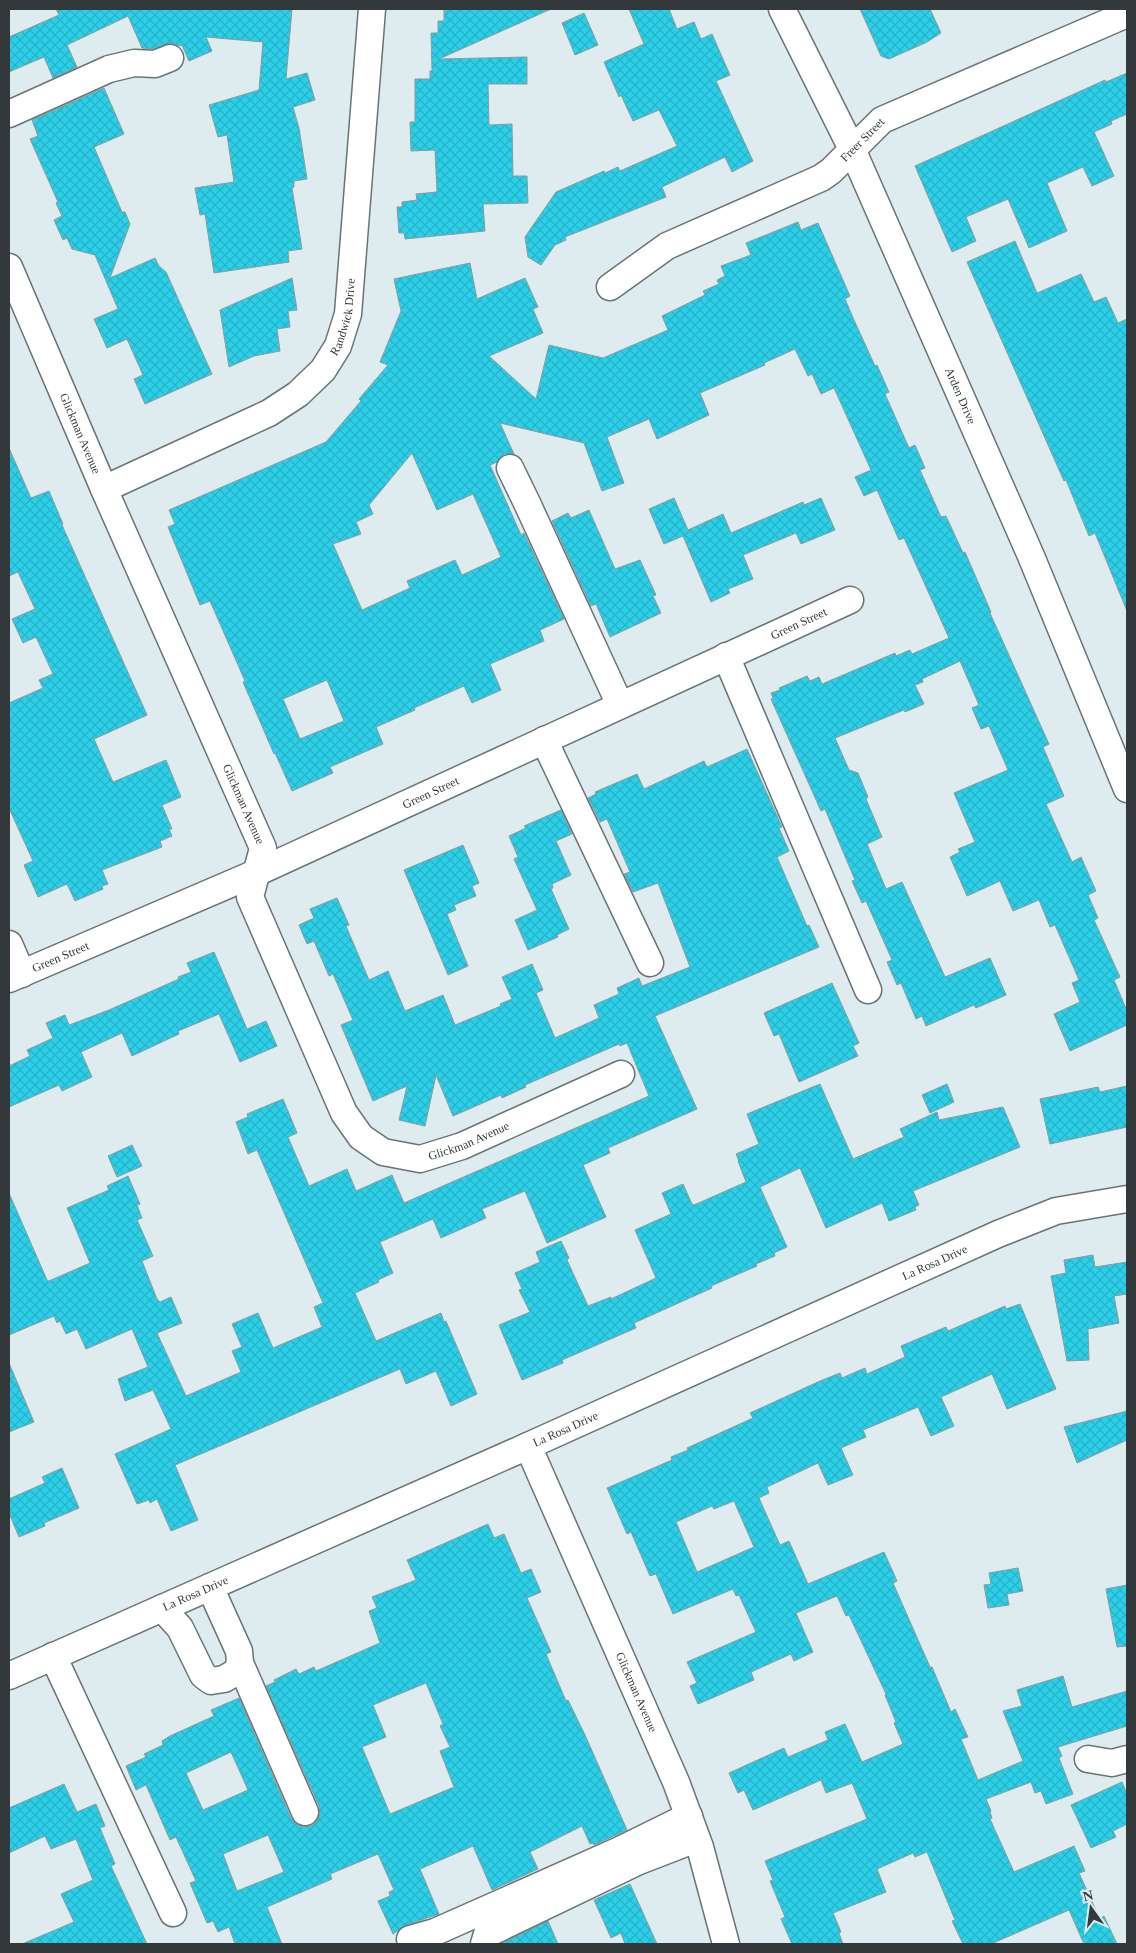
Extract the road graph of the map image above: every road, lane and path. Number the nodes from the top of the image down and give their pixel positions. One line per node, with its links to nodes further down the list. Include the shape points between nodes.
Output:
1 (372, 9): 10 (street, Randwick Drive, via 348,314 338,346 322,370 298,394 269,413)
2 (782, 9): 6 (street, Arden Drive)
3 (1127, 14): 6 (street, Freer Street, via 882,120)
4 (170, 58): 5 (street, via 155,64 134,63 109,70)
5 (9, 114)
6 (852, 149): 8 (street, Freer Street, via 820,178 668,246); 15 (street, Arden Drive, via 1031,556)
7 (9, 267): 10 (street, Glickman Avenue)
8 (610, 287)
9 (510, 468): 13 (street)
10 (104, 489): 16 (street, Glickman Avenue, via 263,848)
11 (850, 600): 12 (street, Green Street)
12 (726, 656): 13 (street, Green Street); 20 (street)
13 (620, 705): 14 (street, Green Street)
14 (544, 740): 16 (street, Green Street); 18 (street)
15 (1127, 789)
16 (258, 872): 19 (street, Green Street); 21 (street, Glickman Avenue, via 250,897 344,1113 361,1137 383,1152 420,1158 462,1146)
17 (9, 944): 19 (street)
18 (650, 963)
19 (15, 976)
20 (868, 990)
21 (620, 1074)
22 (1127, 1199): 23 (street, La Rosa Drive, via 1056,1211 998,1234)
23 (528, 1446): 24 (street, La Rosa Drive); 32 (street, Glickman Avenue, via 667,1760)
24 (210, 1587): 25 (street, La Rosa Drive); 27 (street, via 239,1651)
25 (162, 1608): 26 (street, La Rosa Drive); 27 (street, via 180,1628 203,1675 211,1681 224,1679 236,1672)
26 (53, 1656): 28 (street, La Rosa Drive); 33 (street)
27 (240, 1662): 31 (street)
28 (9, 1676)
29 (1088, 1759): 30 (street, via 1112,1763)
30 (1127, 1759)
31 (305, 1812)
32 (692, 1828): 34 (street, via 620,1850 435,1932); 35 (street, via 639,1861 487,1934); 36 (street, Glickman Avenue)
33 (173, 1913)
34 (410, 1938)
35 (484, 1944)
36 (726, 1944)

